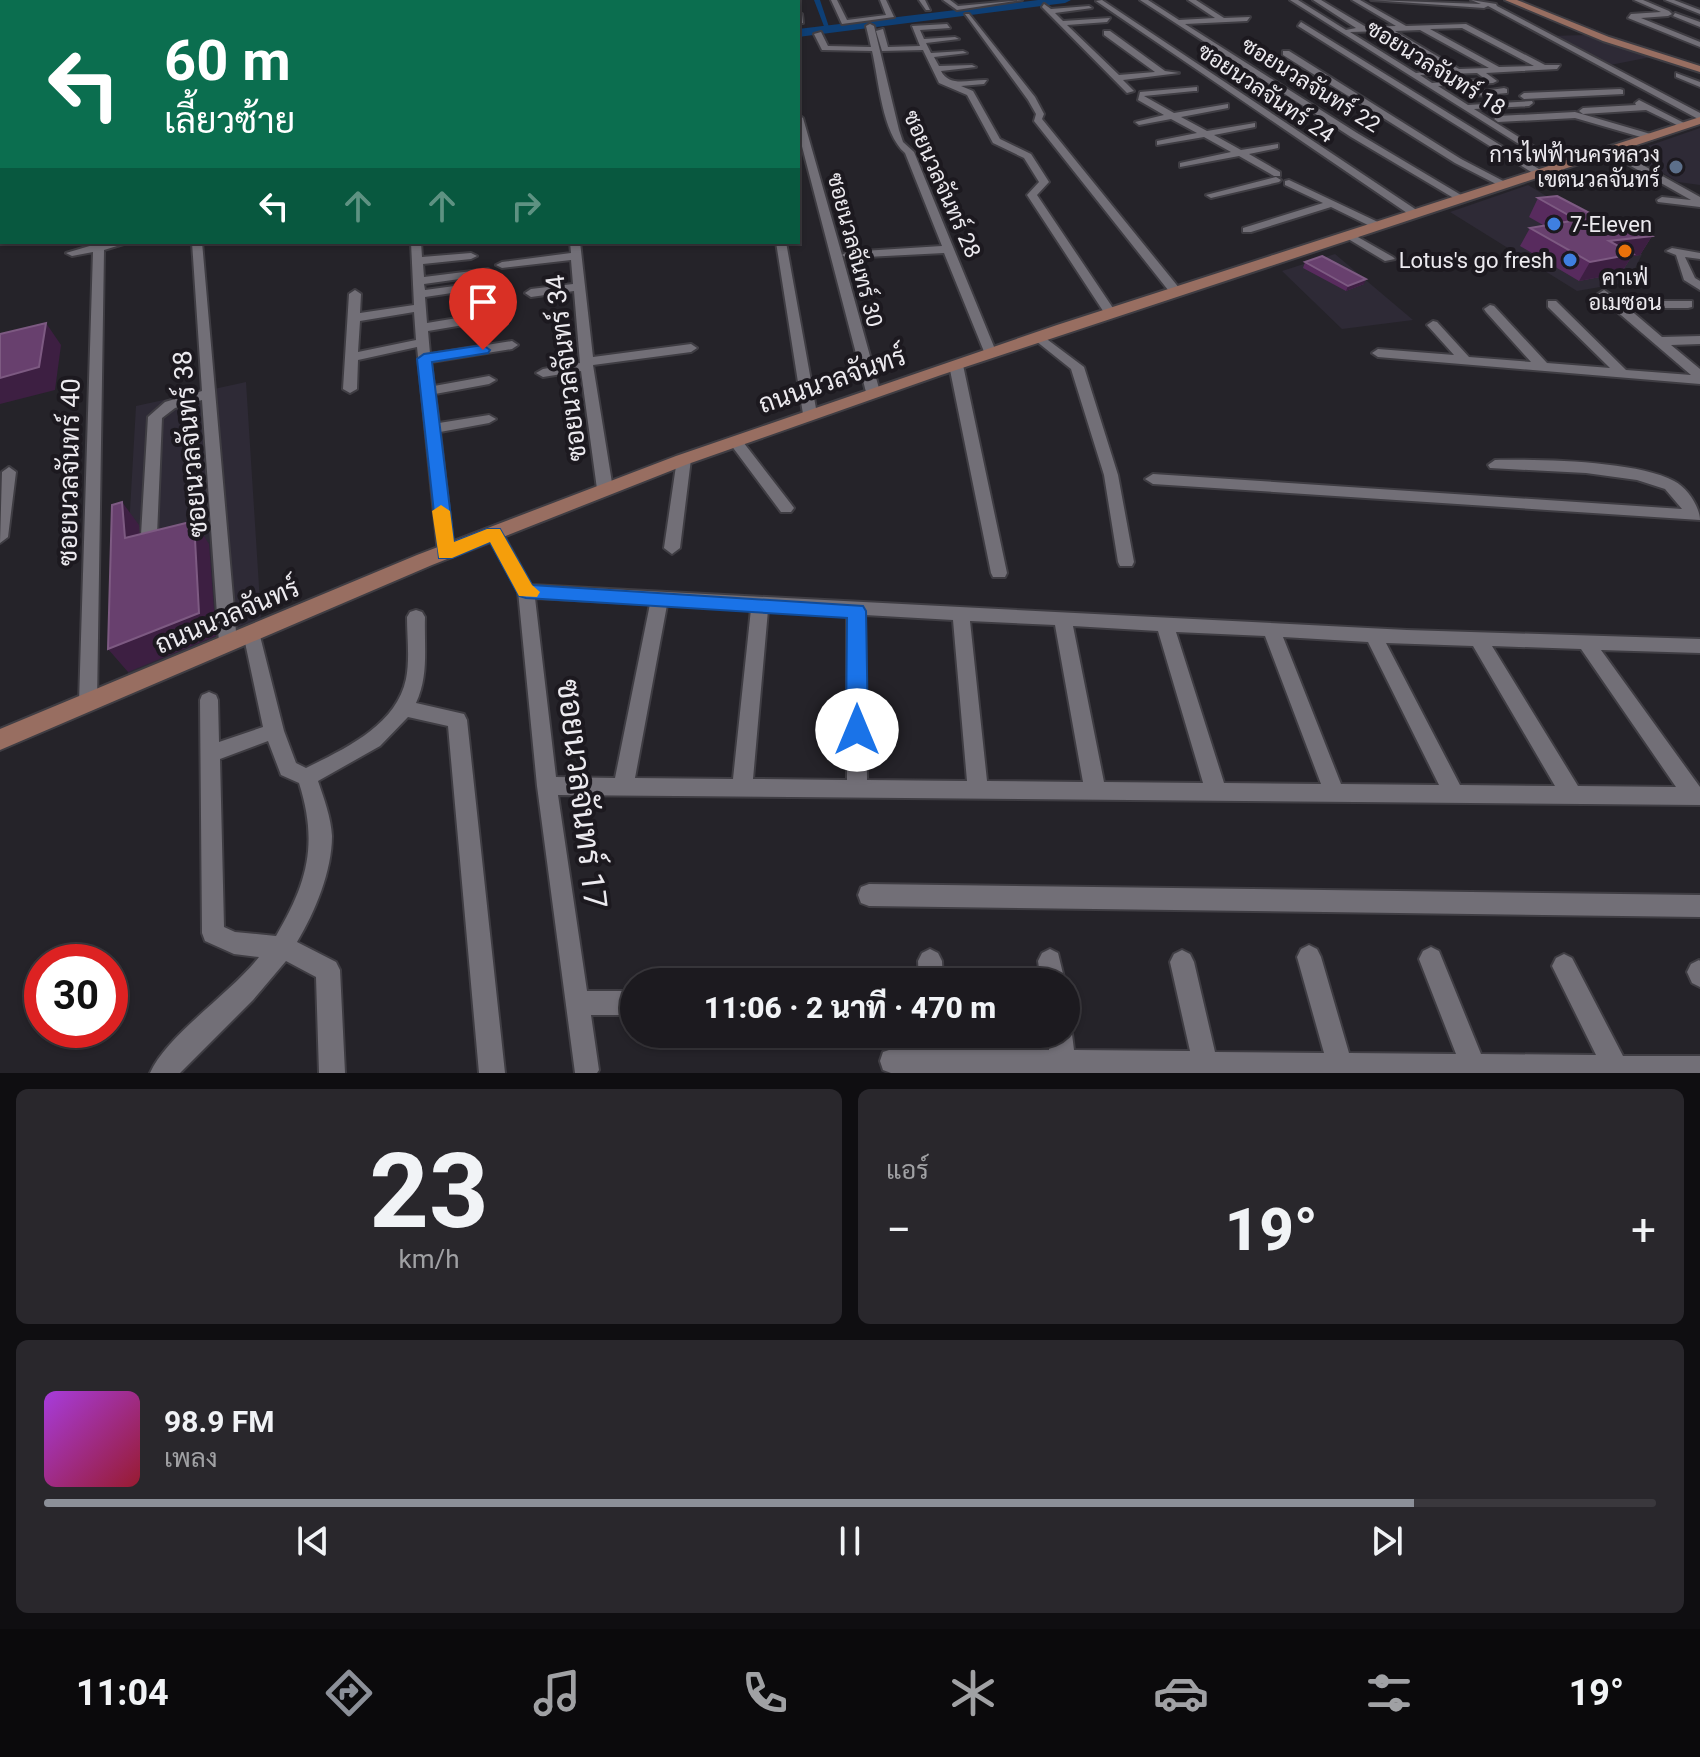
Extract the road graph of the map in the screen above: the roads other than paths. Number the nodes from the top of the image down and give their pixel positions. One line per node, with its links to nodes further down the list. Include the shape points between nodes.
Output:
1 (402, 0): 2 (street)
2 (413, 0)
3 (834, 0): 4 (street, via 842,21 848,22 890,17)
4 (883, 0)
5 (922, 0): 26 (street)
6 (946, 0): 21 (street, via 957,8)
7 (1019, 0): 21 (street)
8 (1143, 0): 38 (street, ซอยนวลจันทร์ 22)
9 (1191, 0): 37 (street)
10 (1293, 0): 62 (street, ซอยนวลจันทร์ 18)
11 (1316, 0): 49 (street)
12 (1355, 0): 30 (street)
13 (1374, 0): 22 (street)
14 (1474, 0): 24 (street)
15 (1509, 0): 27 (main road)
16 (1527, 0): 63 (main road)
17 (1637, 0): 32 (street)
18 (1668, 0): 29 (street)
19 (1692, 0): 23 (street)
20 (1099, 1): 115 (street, ซอยนวลจันทร์ 24)
21 (985, 2)
22 (1434, 2): 24 (street)
23 (1700, 2)
24 (1491, 6): 31 (street)
25 (1089, 8): 39 (street, via 1047,9)
26 (928, 9)
27 (1533, 11): 31 (street); 68 (main road)
28 (1402, 12): 30 (street)
29 (1700, 12)
30 (1378, 13): 47 (street)
31 (1504, 13): 92 (street)
32 (1671, 14): 42 (street); 57 (street, via 1631,16)
33 (967, 15): 136 (street, via 1032,99 1040,114 1037,119)
34 (1428, 18): 44 (street)
35 (1247, 19): 37 (street)
36 (1107, 20): 39 (street)
37 (1222, 20): 38 (street)
38 (1179, 22): 111 (street, ซอยนวลจันทร์ 22)
39 (1062, 23): 54 (street)
40 (1480, 23): 45 (street)
41 (1301, 24): 106 (street)
42 (1700, 25)
43 (947, 26): 58 (street, via 914,26)
44 (1442, 26): 45 (street); 46 (street)
45 (1463, 26): 65 (street)
46 (1420, 27): 47 (street); 69 (street)
47 (1404, 28): 48 (street)
48 (1386, 29): 49 (street); 71 (street)
49 (1365, 30): 62 (street, via 1352,31)
50 (1119, 32): 51 (street)
51 (1107, 33): 53 (street); 74 (street)
52 (818, 34): 59 (street, via 825,48)
53 (1096, 34)
54 (1074, 35): 55 (street); 76 (street)
55 (1085, 35)
56 (955, 39): 58 (street)
57 (1700, 45)
58 (926, 48): 59 (street, ซอยนวลจันทร์ 28, via 885,49 874,26); 60 (street); 67 (street)
59 (876, 49): 124 (street, ซอยนวลจันทร์ 28, via 894,130 909,152)
60 (963, 53)
61 (1286, 53): 109 (street)
62 (1389, 57): 73 (street); 104 (street, ซอยนวลจันทร์ 18)
63 (1700, 63)
64 (972, 67): 67 (street)
65 (1543, 67): 66 (street); 69 (street)
66 (1557, 67)
67 (936, 69): 79 (street)
68 (1700, 69)
69 (1498, 70): 70 (street)
70 (1478, 71): 71 (street); 80 (street, via 1493,81)
71 (1459, 72): 73 (street)
72 (1175, 73): 74 (street)
73 (1420, 73): 80 (street)
74 (1163, 74): 76 (street)
75 (1679, 75): 81 (street)
76 (1117, 78): 86 (street, via 1130,91 1124,95)
77 (984, 82): 79 (street)
78 (1606, 83): 84 (street)
79 (946, 84): 146 (street, via 970,93 996,141 1028,156 1044,182 1032,195)
80 (1436, 84): 85 (street)
81 (1700, 85)
82 (1194, 89): 86 (street)
83 (1504, 91): 85 (street)
84 (1620, 92): 88 (street); 89 (street)
85 (1452, 94): 88 (street)
86 (1142, 96): 91 (street)
87 (1225, 106): 91 (street)
88 (1472, 106): 104 (street)
89 (1646, 107): 90 (street); 97 (street)
90 (1553, 113)
91 (1172, 116): 95 (street); 98 (street)
92 (1700, 118): 97 (main road, ถนนนวลจันทร์)
93 (1498, 119): 99 (street, via 1575,115)
94 (800, 122): 169 (street, ซอยนวลจันทร์ 30)
95 (1139, 122)
96 (1252, 125): 98 (street)
97 (1684, 125): 99 (main road, ถนนนวลจันทร์)
98 (1203, 134): 100 (street); 103 (street)
99 (1651, 137): 102 (main road, ถนนนวลจันทร์)
100 (1160, 143)
101 (1275, 146): 103 (street)
102 (1609, 150): 104 (main road, ถนนนวลจันทร์); 113 (street)
103 (1240, 153): 105 (street); 107 (street)
104 (1563, 164): 106 (main road, ถนนนวลจันทร์)
105 (1183, 165)
106 (1539, 173): 109 (main road, ถนนนวลจันทร์)
107 (1277, 177): 108 (street, via 1293,176); 110 (street)
108 (1292, 182): 114 (street); 116 (street)
109 (1504, 184): 111 (main road, ถนนนวลจันทร์)
110 (1211, 195)
111 (1461, 198): 115 (main road, ถนนนวลจันทร์)
112 (1662, 200): 113 (street)
113 (1700, 202)
114 (1331, 204): 116 (street); 117 (street)
115 (1414, 213): 116 (main road, ถนนนวลจันทร์)
116 (1379, 224): 118 (main road, ถนนนวลจันทร์)
117 (1247, 230)
118 (1349, 235): 129 (street); 136 (main road, ถนนนวลจันทร์)
119 (197, 244): 170 (street, ซอยนวลจันทร์ 38)
120 (416, 244): 130 (street)
121 (781, 244): 171 (street)
122 (99, 245): 125 (street); 205 (street, ซอยนวลจันทร์ 40)
123 (576, 249): 131 (street); 134 (street, ซอยนวลจันทร์ 34)
124 (950, 249): 126 (street); 156 (street, ซอยนวลจันทร์ 28)
125 (72, 253)
126 (847, 255)
127 (471, 256): 130 (street)
128 (1700, 256): 135 (street, via 1676,254 1690,280)
129 (1389, 259)
130 (418, 261): 139 (street)
131 (502, 265)
132 (488, 272): 139 (street)
133 (499, 283): 139 (street)
134 (581, 286): 137 (street); 160 (street, ซอยนวลจันทร์ 34)
135 (1700, 286)
136 (1176, 292): 146 (main road, ถนนนวลจันทร์)
137 (531, 293)
138 (355, 294): 147 (street)
139 (421, 294): 147 (street); 149 (street)
140 (1604, 294): 143 (street)
141 (1552, 304): 164 (street)
142 (1688, 304): 143 (street)
143 (1618, 305): 152 (street)
144 (1490, 309): 162 (street)
145 (505, 314): 149 (street)
146 (1111, 314): 150 (main road, ถนนนวลจันทร์)
147 (354, 318): 157 (street)
148 (1433, 325): 159 (street)
149 (422, 335): 157 (street); 158 (street)
150 (1040, 338): 156 (main road, ถนนนวลจันทร์); 187 (street, via 1077,367 1111,475)
151 (1700, 340): 152 (street)
152 (1659, 341): 165 (street)
153 (512, 345): 158 (street)
154 (691, 348): 160 (street)
155 (1378, 353): 159 (street)
156 (991, 354): 161 (main road, ถนนนวลจันทร์)
157 (352, 357): 167 (street)
158 (424, 359): 168 (street)
159 (1466, 361): 162 (street)
160 (587, 364): 163 (street); 179 (street, ซอยนวลจันทร์ 34)
161 (956, 365): 169 (main road, ถนนนวลจันทร์); 188 (street)
162 (1544, 368): 164 (street)
163 (543, 373)
164 (1623, 374): 165 (street)
165 (1700, 378)
166 (489, 380): 168 (street)
167 (350, 389)
168 (428, 391): 173 (street)
169 (873, 392): 171 (main road, ถนนนวลจันทร์)
170 (210, 393): 184 (street, via 170,405 155,417 150,540 161,545); 201 (street, ซอยนวลจันทร์ 38, via 215,534)
171 (810, 414): 174 (main road, ถนนนวลจันทร์)
172 (489, 419): 173 (street)
173 (432, 429): 186 (street)
174 (735, 441): 175 (main road, ถนนนวลจันทร์); 180 (street)
175 (684, 459): 179 (main road, ถนนนวลจันทร์); 185 (street)
176 (1495, 465): 181 (street, via 1655,479 1674,487)
177 (9, 472): 183 (street)
178 (1153, 479): 181 (street)
179 (605, 489): 182 (main road, ถนนนวลจันทร์)
180 (786, 508)
181 (1696, 515)
182 (494, 533): 186 (main road, ถนนนวลจันทร์); 189 (street, ซอยนวลจันทร์ 17)
183 (0, 537)
184 (184, 541)
185 (672, 548)
186 (446, 553): 198 (main road, ถนนนวลจันทร์)
187 (1126, 562)
188 (999, 573)
189 (526, 591): 190 (street); 211 (street, ซอยนวลจันทร์ 17)
190 (660, 599): 191 (street); 212 (street)
191 (760, 605): 192 (street); 213 (street)
192 (856, 611): 193 (street); 215 (street)
193 (961, 616): 195 (street); 214 (street)
194 (416, 617): 206 (street, via 415,680)
195 (1063, 621): 196 (street); 216 (street)
196 (1165, 625): 197 (street); 217 (street)
197 (1272, 631): 199 (street); 218 (street)
198 (252, 633): 201 (main road, ถนนนวลจันทร์); 207 (street)
199 (1373, 635): 200 (street); 219 (street)
200 (1478, 639): 202 (street); 220 (street)
201 (228, 643): 205 (main road, ถนนนวลจันทร์)
202 (1586, 643): 203 (street); 221 (street)
203 (1698, 649)
204 (209, 700): 209 (street)
205 (88, 703): 208 (main road, ถนนนวลจันทร์)
206 (403, 708): 210 (street, via 357,751); 244 (street, via 457,720)
207 (274, 731): 209 (street); 210 (street, via 288,769)
208 (0, 740)
209 (211, 754): 224 (street, via 213,933 234,943)
210 (307, 777): 224 (street, via 320,815 322,856)
211 (547, 786): 212 (street); 229 (street, ซอยนวลจันทร์ 17)
212 (623, 787): 213 (street)
213 (742, 788): 215 (street)
214 (978, 789): 215 (street); 216 (street)
215 (857, 790)
216 (1095, 790): 217 (street)
217 (1216, 791): 218 (street)
218 (1334, 792): 219 (street)
219 (1454, 793): 220 (street)
220 (1572, 795): 221 (street)
221 (1697, 796)
222 (869, 895): 223 (street)
223 (1700, 906)
224 (284, 948): 242 (street); 243 (street, via 328,970)
225 (1309, 957): 237 (street)
226 (1431, 959): 238 (street)
227 (1182, 962): 236 (street)
228 (1564, 966): 239 (street)
229 (577, 1003): 230 (street); 241 (street, ซอยนวลจันทร์ 17)
230 (620, 1003)
231 (935, 1048): 234 (street)
232 (1062, 1048): 235 (street)
233 (892, 1061): 234 (street)
234 (935, 1061): 235 (street)
235 (1063, 1062): 236 (street)
236 (1205, 1063): 237 (street)
237 (1340, 1064): 238 (street)
238 (1473, 1065): 239 (street)
239 (1615, 1067): 240 (street)
240 (1700, 1069)
241 (586, 1070)
242 (163, 1073)
243 (332, 1073)
244 (492, 1073)

